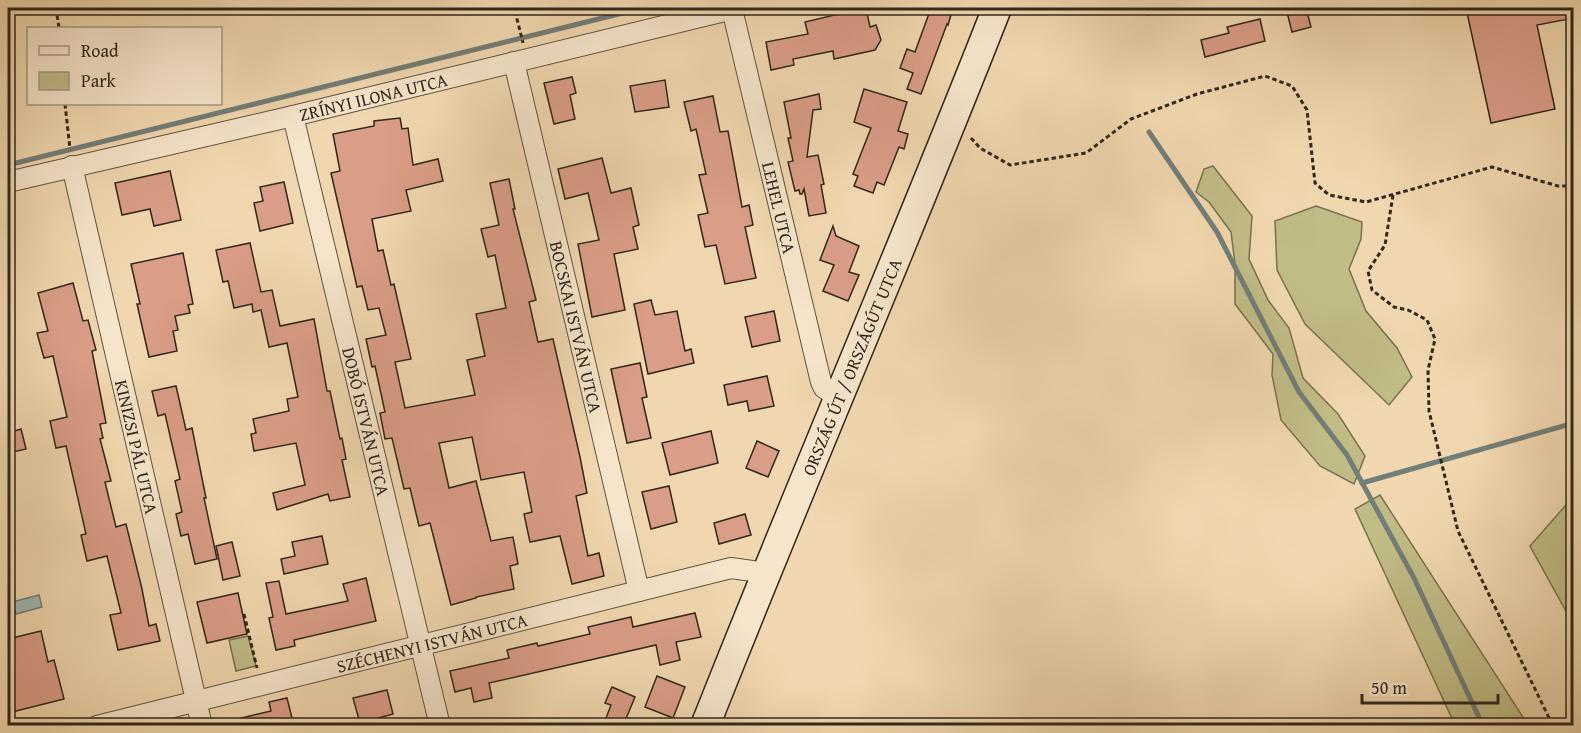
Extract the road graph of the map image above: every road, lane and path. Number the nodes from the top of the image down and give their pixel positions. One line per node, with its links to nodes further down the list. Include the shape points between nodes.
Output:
1 (56, 8): 7 (path)
2 (735, 8): 9 (street, ZRÍNYI ILONA UTCA); 17 (street, LEHEL UTCA, via 821,382)
3 (997, 8): 12 (main road, ORSZÁG ÚT / ORSZÁGÚT UTCA)
4 (1125, 8): 5 (path, via 1130,13 1150,14)
5 (1178, 8)
6 (515, 11): 8 (path)
7 (59, 27)
8 (524, 45)
9 (514, 62): 11 (street, ZRÍNYI ILONA UTCA); 19 (street, BOCSKAI ISTVÁN UTCA)
10 (65, 105): 13 (path)
11 (293, 116): 13 (street, ZRÍNYI ILONA UTCA); 21 (street, DOBÓ ISTVÁN UTCA)
12 (953, 119): 16 (path, via 980,148 1010,165 1086,153 1131,119 1197,94 1265,76 1292,86 1307,110 1315,183 1329,195 1366,202); 17 (main road, ORSZÁG ÚT / ORSZÁGÚT UTCA)
13 (72, 166): 14 (street, ZRÍNYI ILONA UTCA); 23 (street, KINIZSI PÁL UTCA)
14 (8, 182)
15 (1574, 186): 16 (path, via 1558,186 1492,167)
16 (1394, 194): 28 (path, via 1385,245 1368,271 1372,290 1394,307 1426,320 1435,339 1428,370 1429,411 1458,531)
17 (838, 398): 18 (main road, ORSZÁG ÚT / ORSZÁGÚT UTCA)
18 (766, 573): 19 (street, SZÉCHENYI ISTVÁN UTCA, via 731,568); 27 (main road, ORSZÁG ÚT / ORSZÁGÚT UTCA)
19 (639, 591): 21 (street, SZÉCHENYI ISTVÁN UTCA)
20 (244, 614): 22 (path)
21 (420, 645): 22 (street, SZÉCHENYI ISTVÁN UTCA); 26 (street, DOBÓ ISTVÁN UTCA)
22 (261, 684): 23 (street, SZÉCHENYI ISTVÁN UTCA)
23 (195, 701): 24 (street, SZÉCHENYI ISTVÁN UTCA); 25 (street, KINIZSI PÁL UTCA)
24 (97, 726)
25 (202, 726)
26 (440, 726)
27 (705, 726)
28 (1553, 726)

